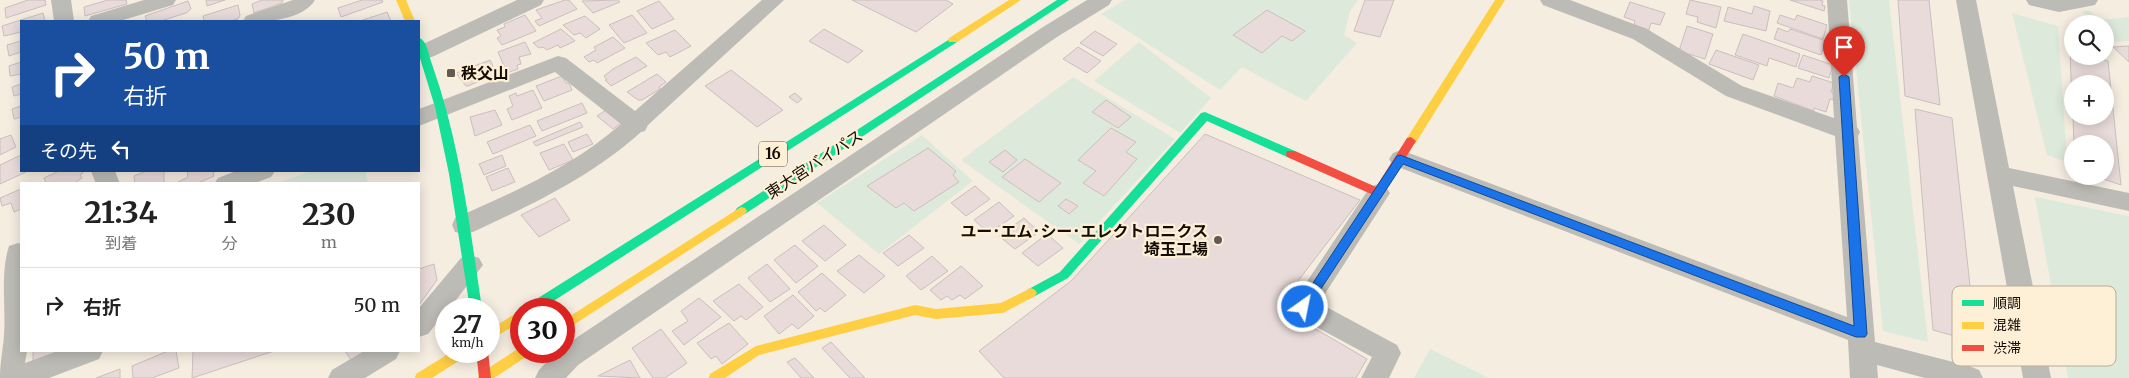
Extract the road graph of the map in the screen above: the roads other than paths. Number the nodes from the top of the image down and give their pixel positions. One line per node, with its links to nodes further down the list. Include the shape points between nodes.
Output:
1 (61, 0): 16 (street)
2 (166, 0): 17 (street)
3 (305, 0): 18 (street, via 302,4)
4 (401, 0): 19 (main road)
5 (534, 0): 20 (street)
6 (774, 0): 23 (street)
7 (1016, 0): 34 (main road, 東大宮バイパス / 16)
8 (1064, 0): 35 (main road, 東大宮バイパス / 16)
9 (1102, 0): 47 (street, via 569,357)
10 (1500, 0): 25 (main road)
11 (1550, 0): 24 (street, via 1640,34 1734,91)
12 (1837, 0): 24 (street)
13 (1966, 0): 26 (street)
14 (2036, 0): 15 (street, via 2059,5)
15 (2088, 0)
16 (64, 20)
17 (101, 20)
18 (256, 20)
19 (410, 20)
20 (421, 46): 21 (main road)
21 (442, 108): 22 (street); 23 (street, via 558,63); 29 (main road)
22 (420, 118)
23 (637, 125): 29 (street, via 572,173)
24 (1848, 132): 37 (street)
25 (1400, 159): 27 (main road); 37 (street)
26 (1997, 174): 28 (street); 32 (street)
27 (1378, 193): 48 (main road, via 1205,116 1064,275 1027,297 1003,308 936,314 915,310 774,346 756,351); 49 (street, via 1303,307 1388,353)
28 (2129, 202)
29 (464, 224): 31 (main road)
30 (13, 251): 43 (street, via 17,336)
31 (470, 264): 33 (main road); 36 (street)
32 (2019, 286)
33 (475, 298)
34 (548, 298)
35 (575, 319)
36 (420, 325)
37 (1862, 342): 50 (street); 51 (street)
38 (87, 352): 44 (street)
39 (385, 352): 45 (street)
40 (510, 358): 42 (main road)
41 (445, 363): 46 (main road)
42 (484, 371)
43 (8, 378)
44 (17, 378)
45 (342, 378)
46 (421, 378)
47 (549, 378)
48 (715, 378)
49 (1375, 378)
50 (1864, 378)
51 (1969, 378)

